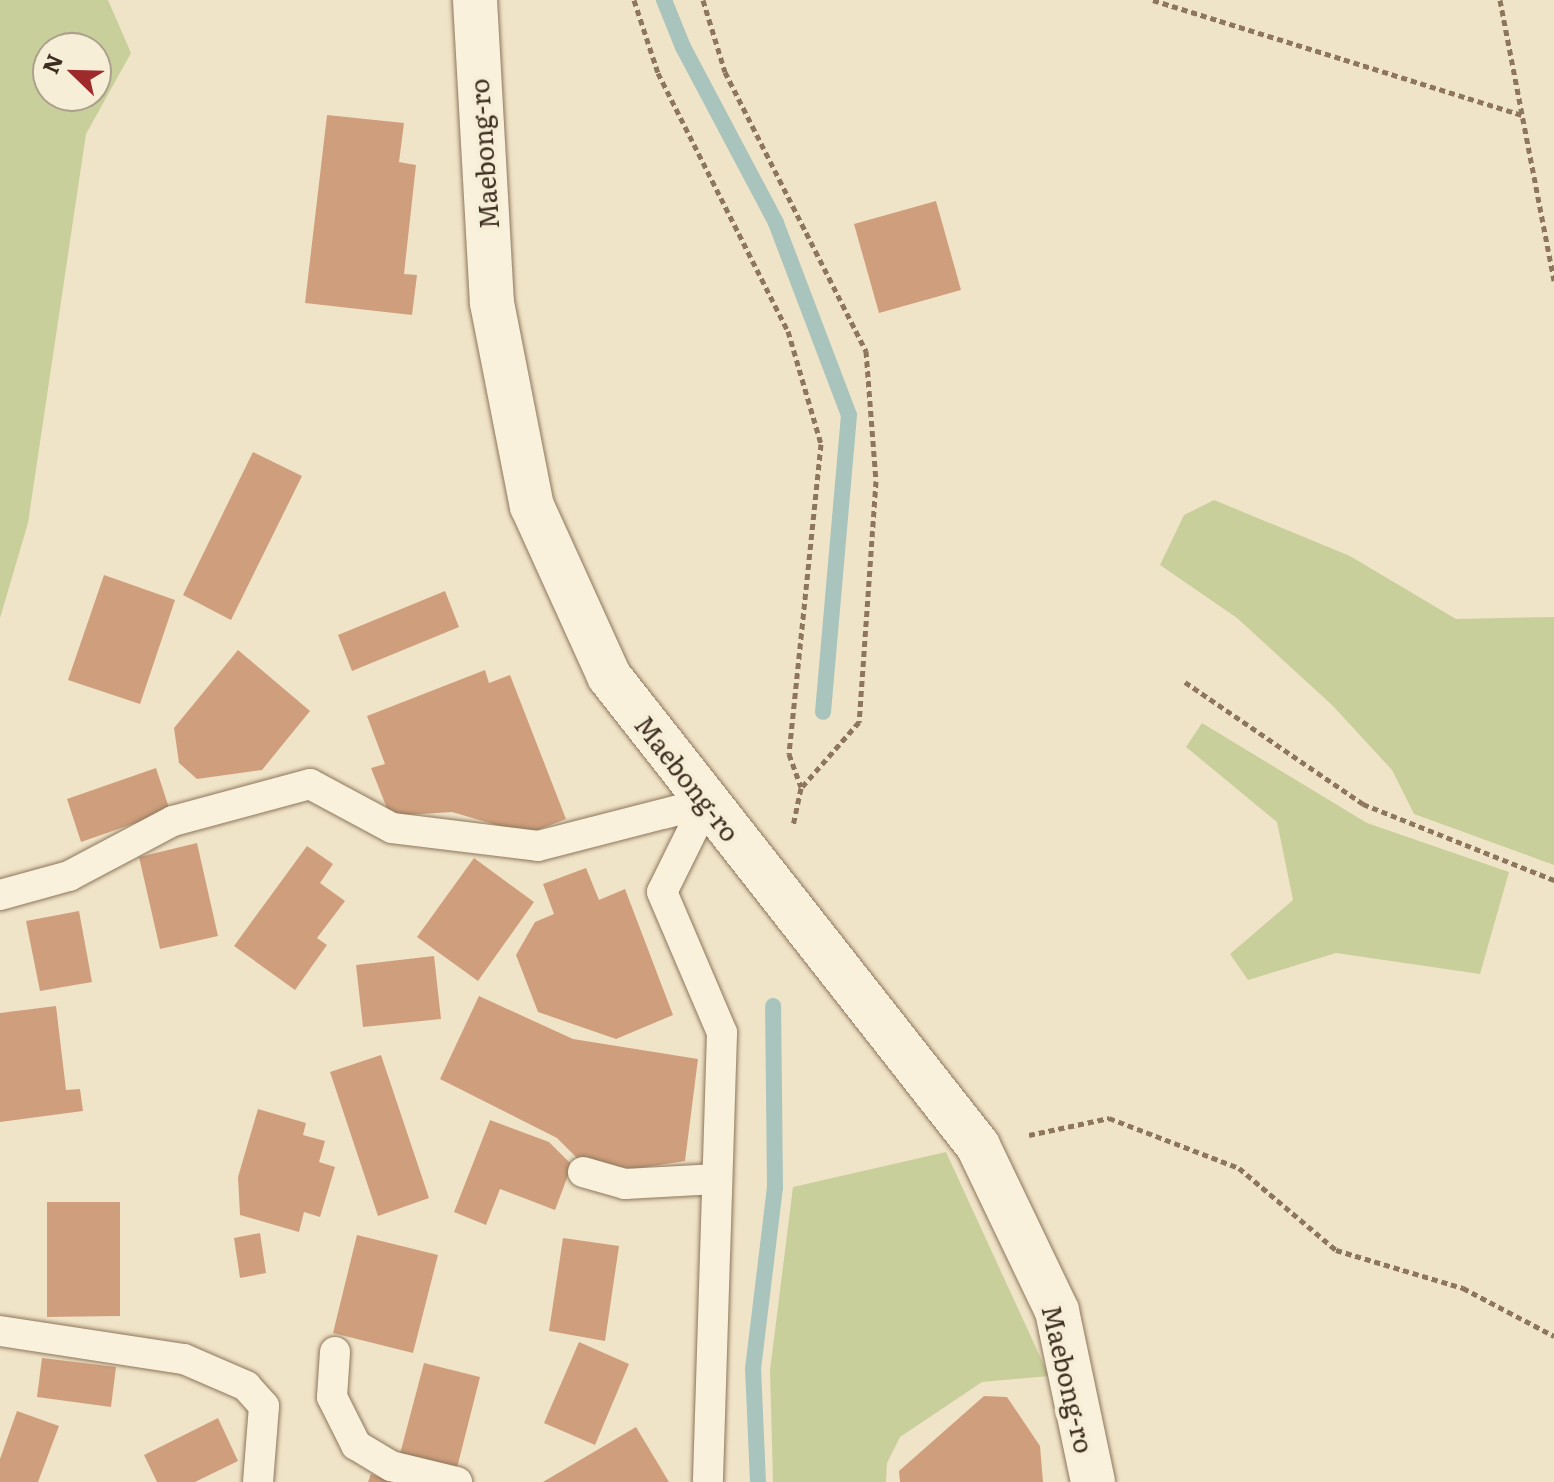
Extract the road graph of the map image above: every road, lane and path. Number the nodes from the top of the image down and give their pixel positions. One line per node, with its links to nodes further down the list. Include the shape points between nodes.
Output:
1 (475, 0): 10 (street, Maebong-ro, via 492,303 532,506 609,676)
2 (634, 0): 9 (path, via 658,73 788,331 821,444 789,754)
3 (703, 0): 9 (path, via 725,72 866,351 876,481 859,722)
4 (1153, 0): 6 (path)
5 (1500, 0): 6 (path)
6 (1522, 115): 7 (path)
7 (1554, 281)
8 (1185, 682): 11 (path, via 1363,804)
9 (801, 788): 12 (path)
10 (706, 803): 12 (street, Maebong-ro); 13 (lane, via 538,846 392,828 310,784 173,821 69,876); 16 (lane, via 662,892 722,1033)
11 (1554, 880)
12 (778, 893): 14 (street, Maebong-ro)
13 (0, 895)
14 (978, 1146): 18 (path, via 1109,1118 1239,1168 1336,1250 1463,1288); 23 (street, Maebong-ro, via 1057,1311)
15 (583, 1172): 16 (lane, via 625,1184)
16 (717, 1179): 22 (lane)
17 (0, 1331): 20 (lane, via 184,1359 246,1386 264,1406)
18 (1554, 1336)
19 (335, 1352): 21 (lane, via 332,1397 356,1445 391,1466)
20 (258, 1482)
21 (457, 1482)
22 (708, 1482)
23 (1093, 1482)

